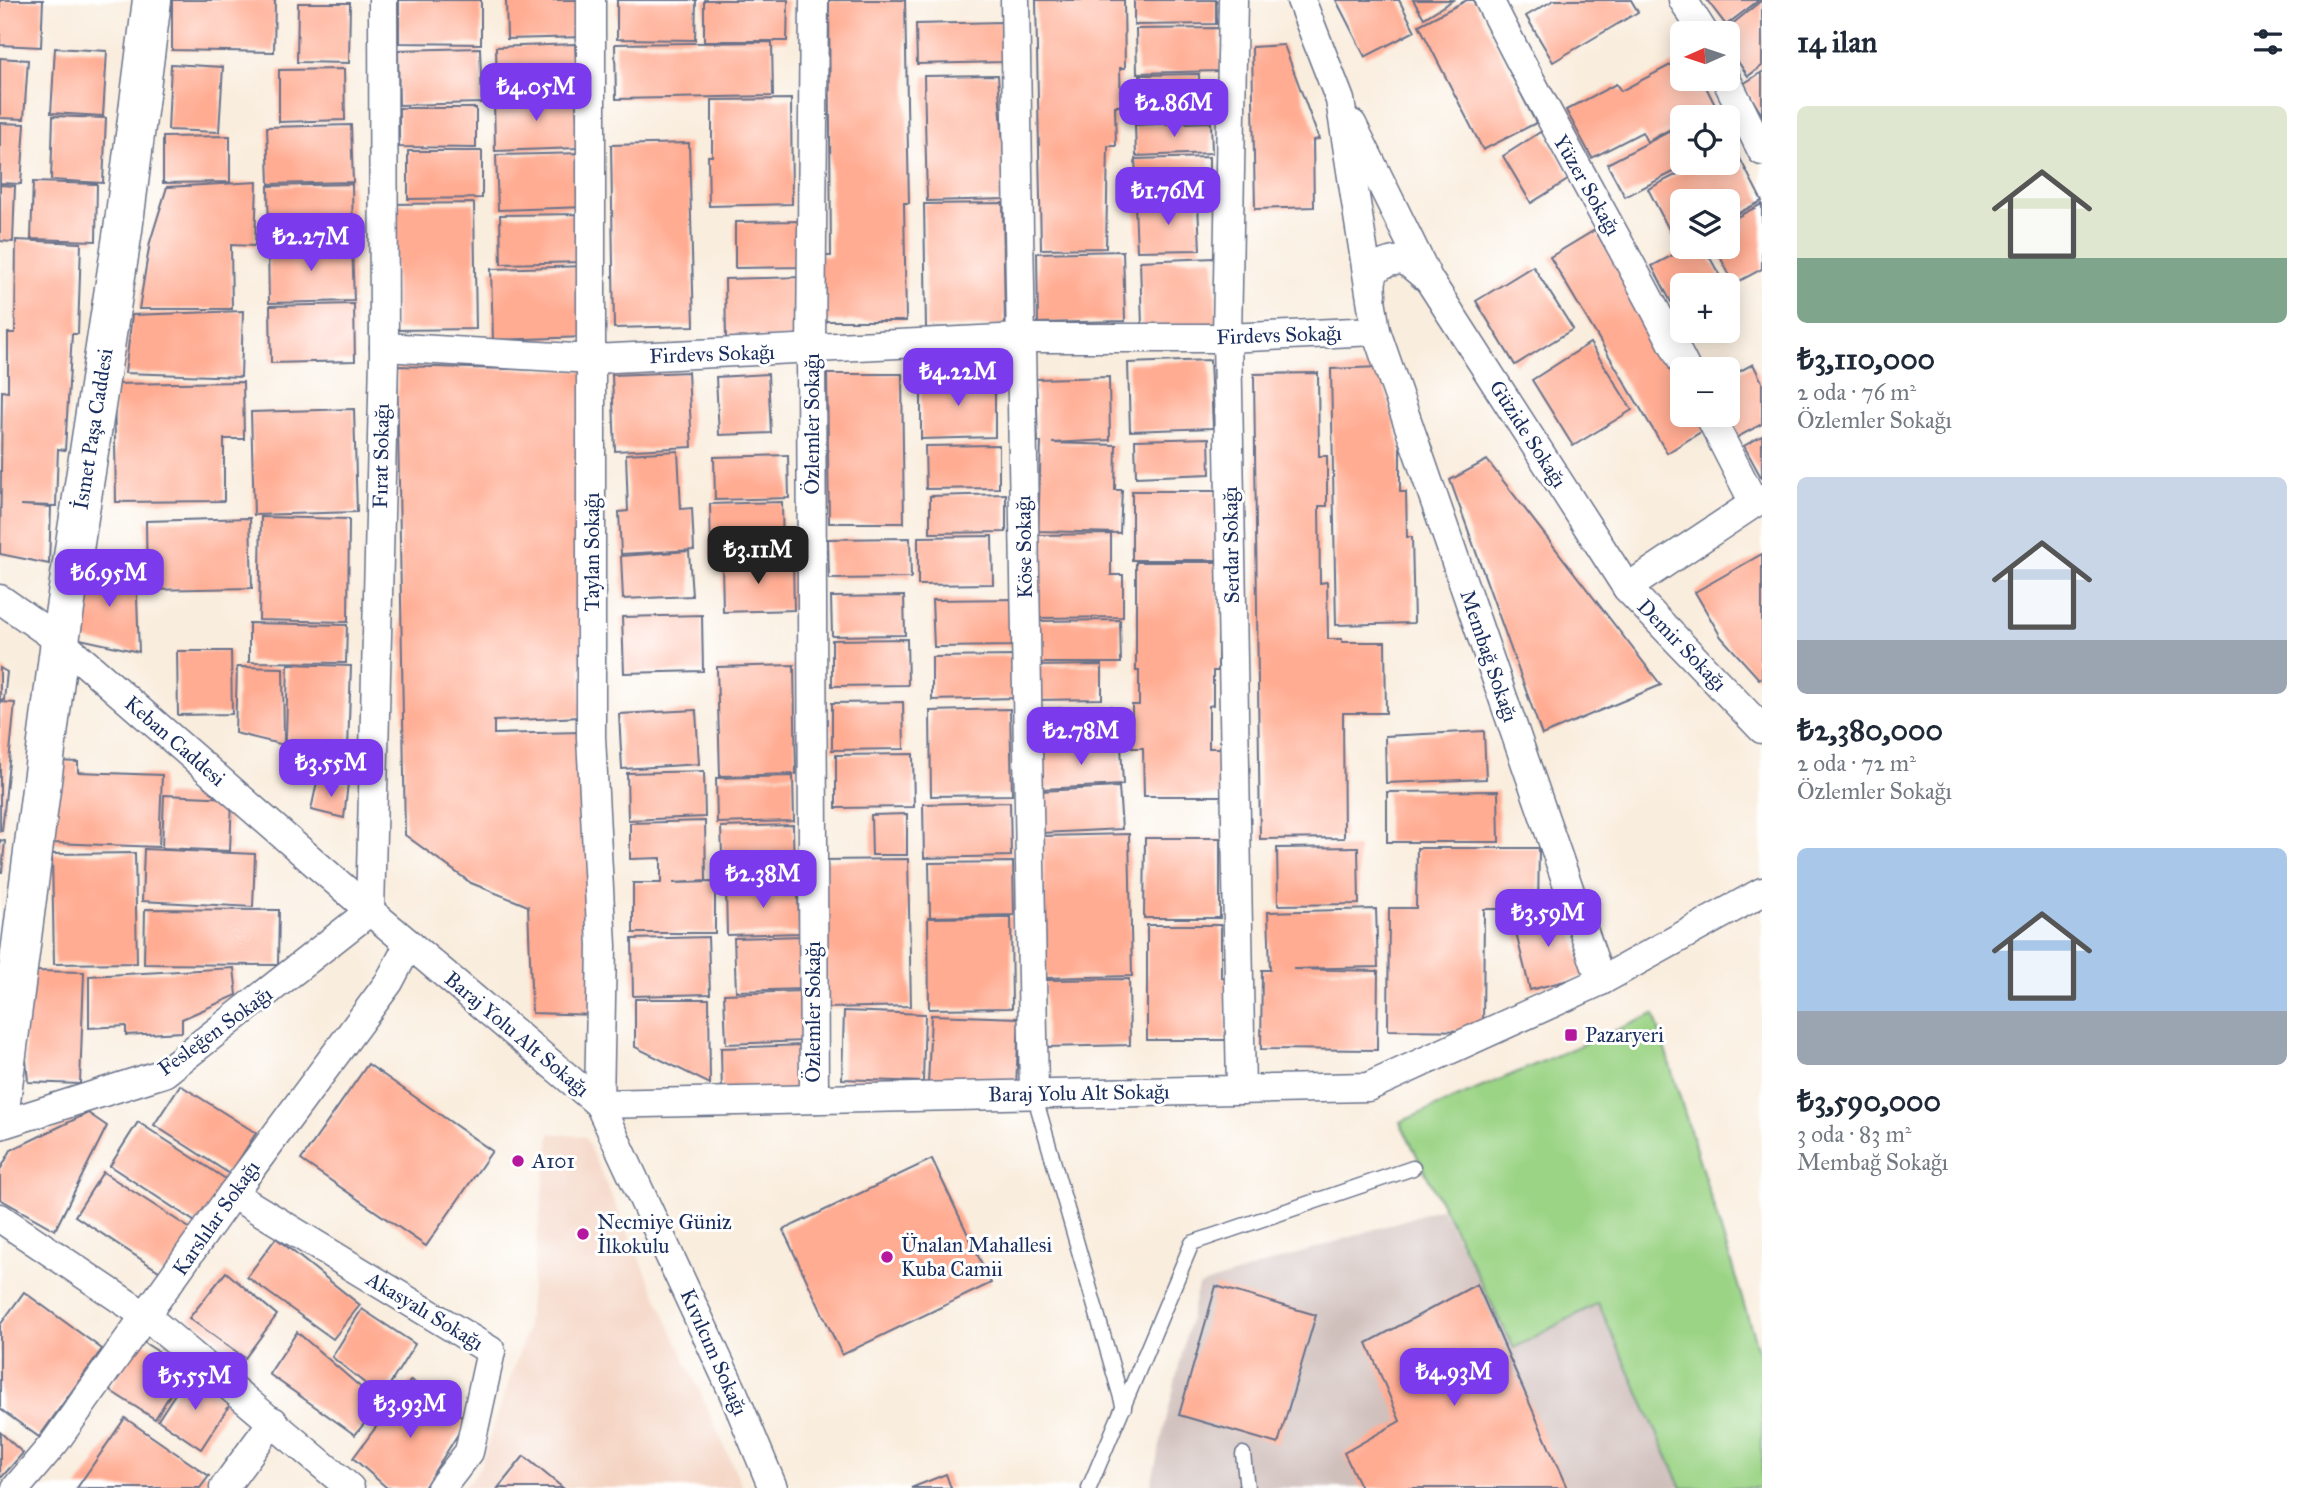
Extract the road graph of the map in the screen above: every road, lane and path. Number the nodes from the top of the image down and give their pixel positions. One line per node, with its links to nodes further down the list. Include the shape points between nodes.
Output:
1 (152, 0): 26 (street, İsmet Paşa Caddesi, via 123,230)
2 (383, 0): 18 (street, Fırat Sokağı)
3 (591, 0): 21 (street, Taylan Sokağı)
4 (814, 0): 19 (street, Özlemler Sokağı)
5 (1015, 0): 16 (street, Köse Sokağı)
6 (1233, 0): 17 (street, Serdar Sokağı)
7 (1301, 0): 12 (street)
8 (1489, 0): 20 (street, Yüzer Sokağı, via 1539,101 1629,257)
9 (1683, 0): 10 (street)
10 (1696, 21)
11 (1732, 91): 13 (street)
12 (1340, 100): 14 (street, Güzide Sokağı); 15 (street)
13 (1762, 151)
14 (1429, 280): 15 (street, Güzide Sokağı, via 1405,260 1377,266 1370,279); 24 (street, Güzide Sokağı)
15 (1376, 331): 17 (street, Firdevs Sokağı); 31 (street, Membağ Sokağı)
16 (1021, 338): 17 (street, Firdevs Sokağı); 19 (street, Firdevs Sokağı); 33 (street, Köse Sokağı)
17 (1227, 338): 32 (street, Serdar Sokağı)
18 (384, 347): 21 (street, Firdevs Sokağı); 29 (street, Fırat Sokağı)
19 (811, 350): 21 (street, Firdevs Sokağı); 34 (street, Özlemler Sokağı)
20 (1680, 357)
21 (593, 359): 35 (street, Taylan Sokağı, via 591,737 602,946)
22 (1716, 427): 23 (street)
23 (1758, 500): 24 (street, Demir Sokağı)
24 (1627, 588): 27 (street, Demir Sokağı)
25 (0, 599): 26 (street, Keban Caddesi)
26 (60, 640): 29 (street, Keban Caddesi); 36 (street, İsmet Paşa Caddesi)
27 (1762, 729)
28 (1762, 892): 31 (street, Baraj Yolu Alt Sokağı)
29 (370, 911): 30 (street, Keban Caddesi); 37 (street, Fesleğen Sokağı, via 164,1073)
30 (409, 944): 35 (street, Baraj Yolu Alt Sokağı); 39 (street, Karslılar Sokağı, via 389,982)
31 (1601, 981): 32 (street, Baraj Yolu Alt Sokağı, via 1368,1087)
32 (1241, 1090): 33 (street, Baraj Yolu Alt Sokağı)
33 (1034, 1094): 34 (street, Baraj Yolu Alt Sokağı); 42 (lane)
34 (814, 1099): 35 (street, Baraj Yolu Alt Sokağı)
35 (599, 1104): 49 (street, Kıvılcım Sokağı)
36 (0, 1109)
37 (0, 1125)
38 (1413, 1168): 42 (lane, via 1192,1243)
39 (232, 1194): 41 (street, Karslılar Sokağı); 48 (street, Akasyalı Sokağı, via 491,1351 469,1451)
40 (0, 1218): 41 (street)
41 (147, 1317): 43 (street); 45 (street, Karslılar Sokağı)
42 (1124, 1408): 50 (lane)
43 (273, 1421): 46 (street); 47 (street)
44 (1243, 1454): 51 (lane)
45 (16, 1488)
46 (223, 1488)
47 (350, 1488)
48 (441, 1488)
49 (773, 1488)
50 (1089, 1488)
51 (1247, 1488)

